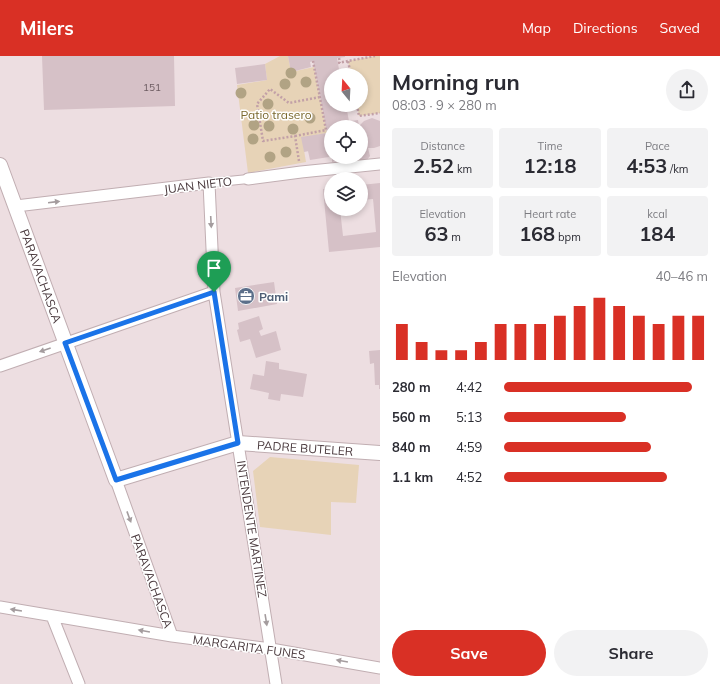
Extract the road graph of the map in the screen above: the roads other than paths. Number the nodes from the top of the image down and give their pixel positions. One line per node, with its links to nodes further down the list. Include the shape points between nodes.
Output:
1 (380, 164): 3 (street, JUAN NIETO)
2 (0, 165): 5 (street, PARAVACHASCA)
3 (248, 179): 4 (street, JUAN NIETO)
4 (210, 183): 5 (street, JUAN NIETO, one-way to 4); 6 (street, INTENDENTE MARTINEZ, one-way to 6)
5 (16, 206): 7 (street, PARAVACHASCA)
6 (214, 292): 7 (street); 9 (street, INTENDENTE MARTINEZ)
7 (65, 343): 8 (street, one-way to 8); 11 (street, PARAVACHASCA)
8 (0, 366)
9 (238, 443): 10 (street, PADRE BUTELER); 11 (street, PADRE BUTELER); 15 (street, INTENDENTE MARTINEZ, one-way to 15)
10 (380, 453)
11 (116, 480): 14 (street, PARAVACHASCA, one-way to 14)
12 (0, 607): 13 (street, MARGARITA FUNES, one-way to 12)
13 (52, 616): 14 (street, MARGARITA FUNES, one-way to 13); 17 (street)
14 (172, 636): 15 (street, MARGARITA FUNES)
15 (271, 649): 16 (street, MARGARITA FUNES, one-way to 15); 18 (street, INTENDENTE MARTINEZ)
16 (380, 668)
17 (79, 684)
18 (276, 684)

